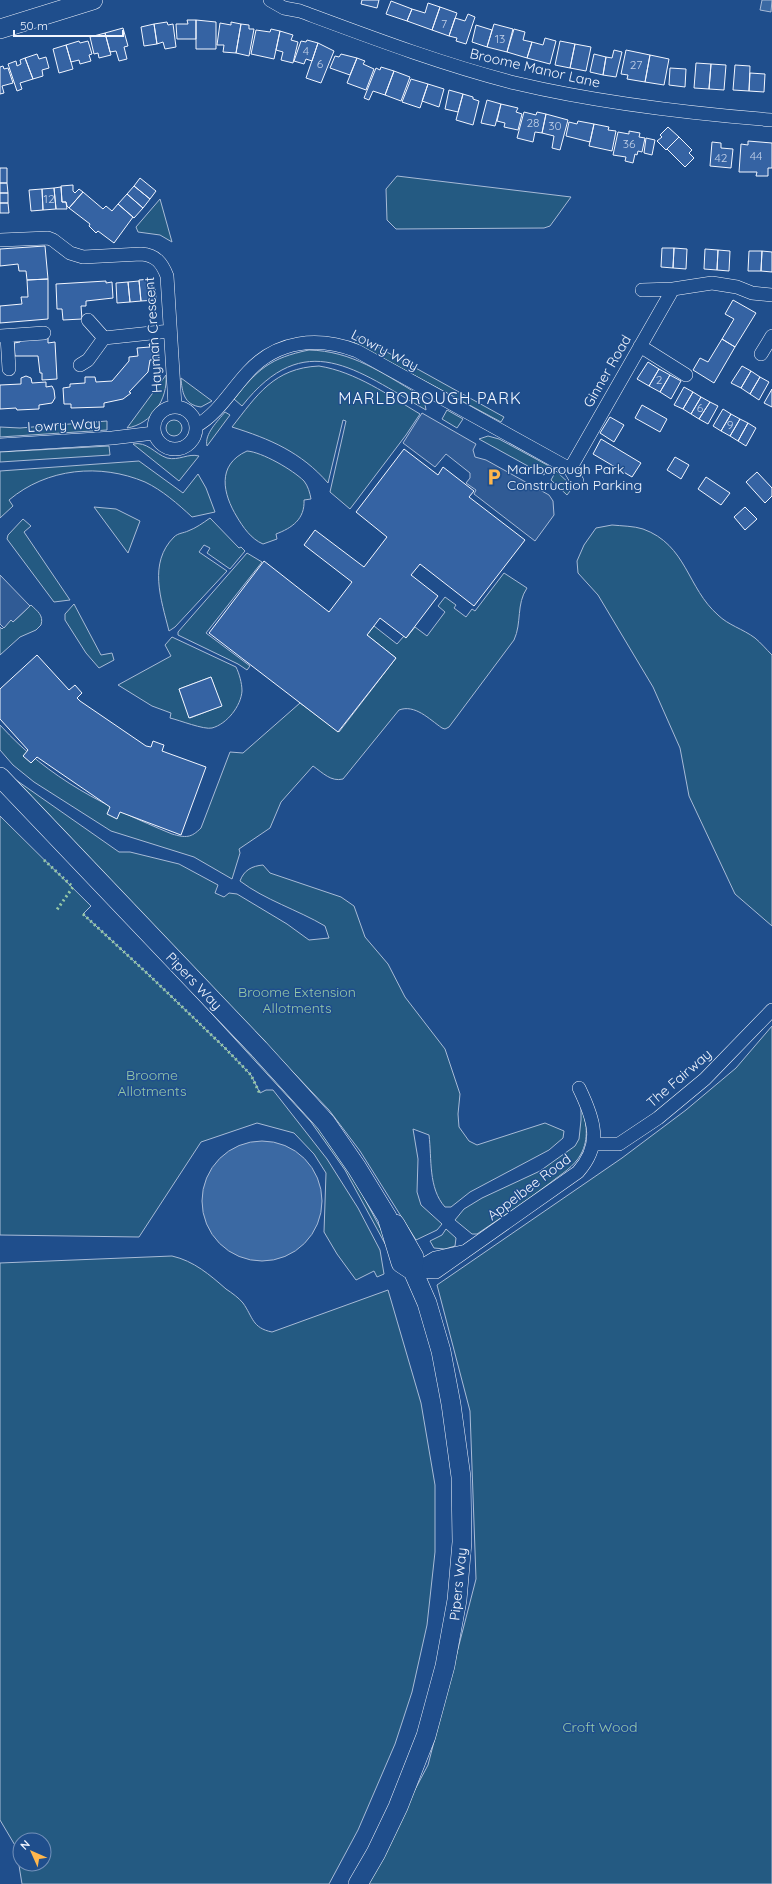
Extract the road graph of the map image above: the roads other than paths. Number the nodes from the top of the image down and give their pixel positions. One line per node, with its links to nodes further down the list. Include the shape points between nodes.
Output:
1 (93, 0): 5 (main road)
2 (270, 0): 4 (street, Broome Manor Lane, via 284,8)
3 (292, 0): 4 (street)
4 (300, 11): 6 (street, Broome Manor Lane, via 442,62 514,82 658,110)
5 (0, 29)
6 (772, 120)
7 (0, 240): 12 (street, Hayman Crescent, via 48,238 70,253 83,257 141,254 154,258 160,262 167,276)
8 (673, 289): 9 (street); 10 (street, via 712,283); 17 (street, Ginner Road)
9 (642, 290)
10 (772, 295)
11 (88, 320): 15 (street)
12 (170, 331): 15 (street); 22 (street, Hayman Crescent)
13 (44, 333): 14 (street)
14 (4, 336): 20 (street)
15 (104, 338): 19 (street, via 91,357)
16 (772, 338): 18 (street)
17 (640, 346): 21 (street); 26 (street, Ginner Road)
18 (761, 354)
19 (80, 365)
20 (9, 370)
21 (686, 375)
22 (175, 406): 23 (street, via 187,410); 24 (street, via 162,410 158,415 154,421)
23 (196, 426): 24 (street, via 190,443 179,449 166,448 156,439); 26 (street, Lowry Way, via 207,420 249,371 275,350 302,342 330,343 357,351)
24 (154, 433): 25 (street, Lowry Way)
25 (0, 445)
26 (570, 469): 27 (street)
27 (577, 481)
28 (0, 777): 32 (main road, Pipers Way, via 304,1098 345,1151 386,1217 396,1224 414,1256)
29 (772, 1010): 31 (street, The Fairway, via 705,1079 658,1118 619,1144)
30 (579, 1088): 31 (street, Appelbee Road, via 592,1120)
31 (593, 1144): 32 (street, Appelbee Road, via 587,1160 572,1178 436,1272)
32 (413, 1271): 33 (main road, Pipers Way, via 427,1303 441,1351 456,1436 462,1508 460,1574 449,1648 426,1736 398,1807)
33 (358, 1884)

